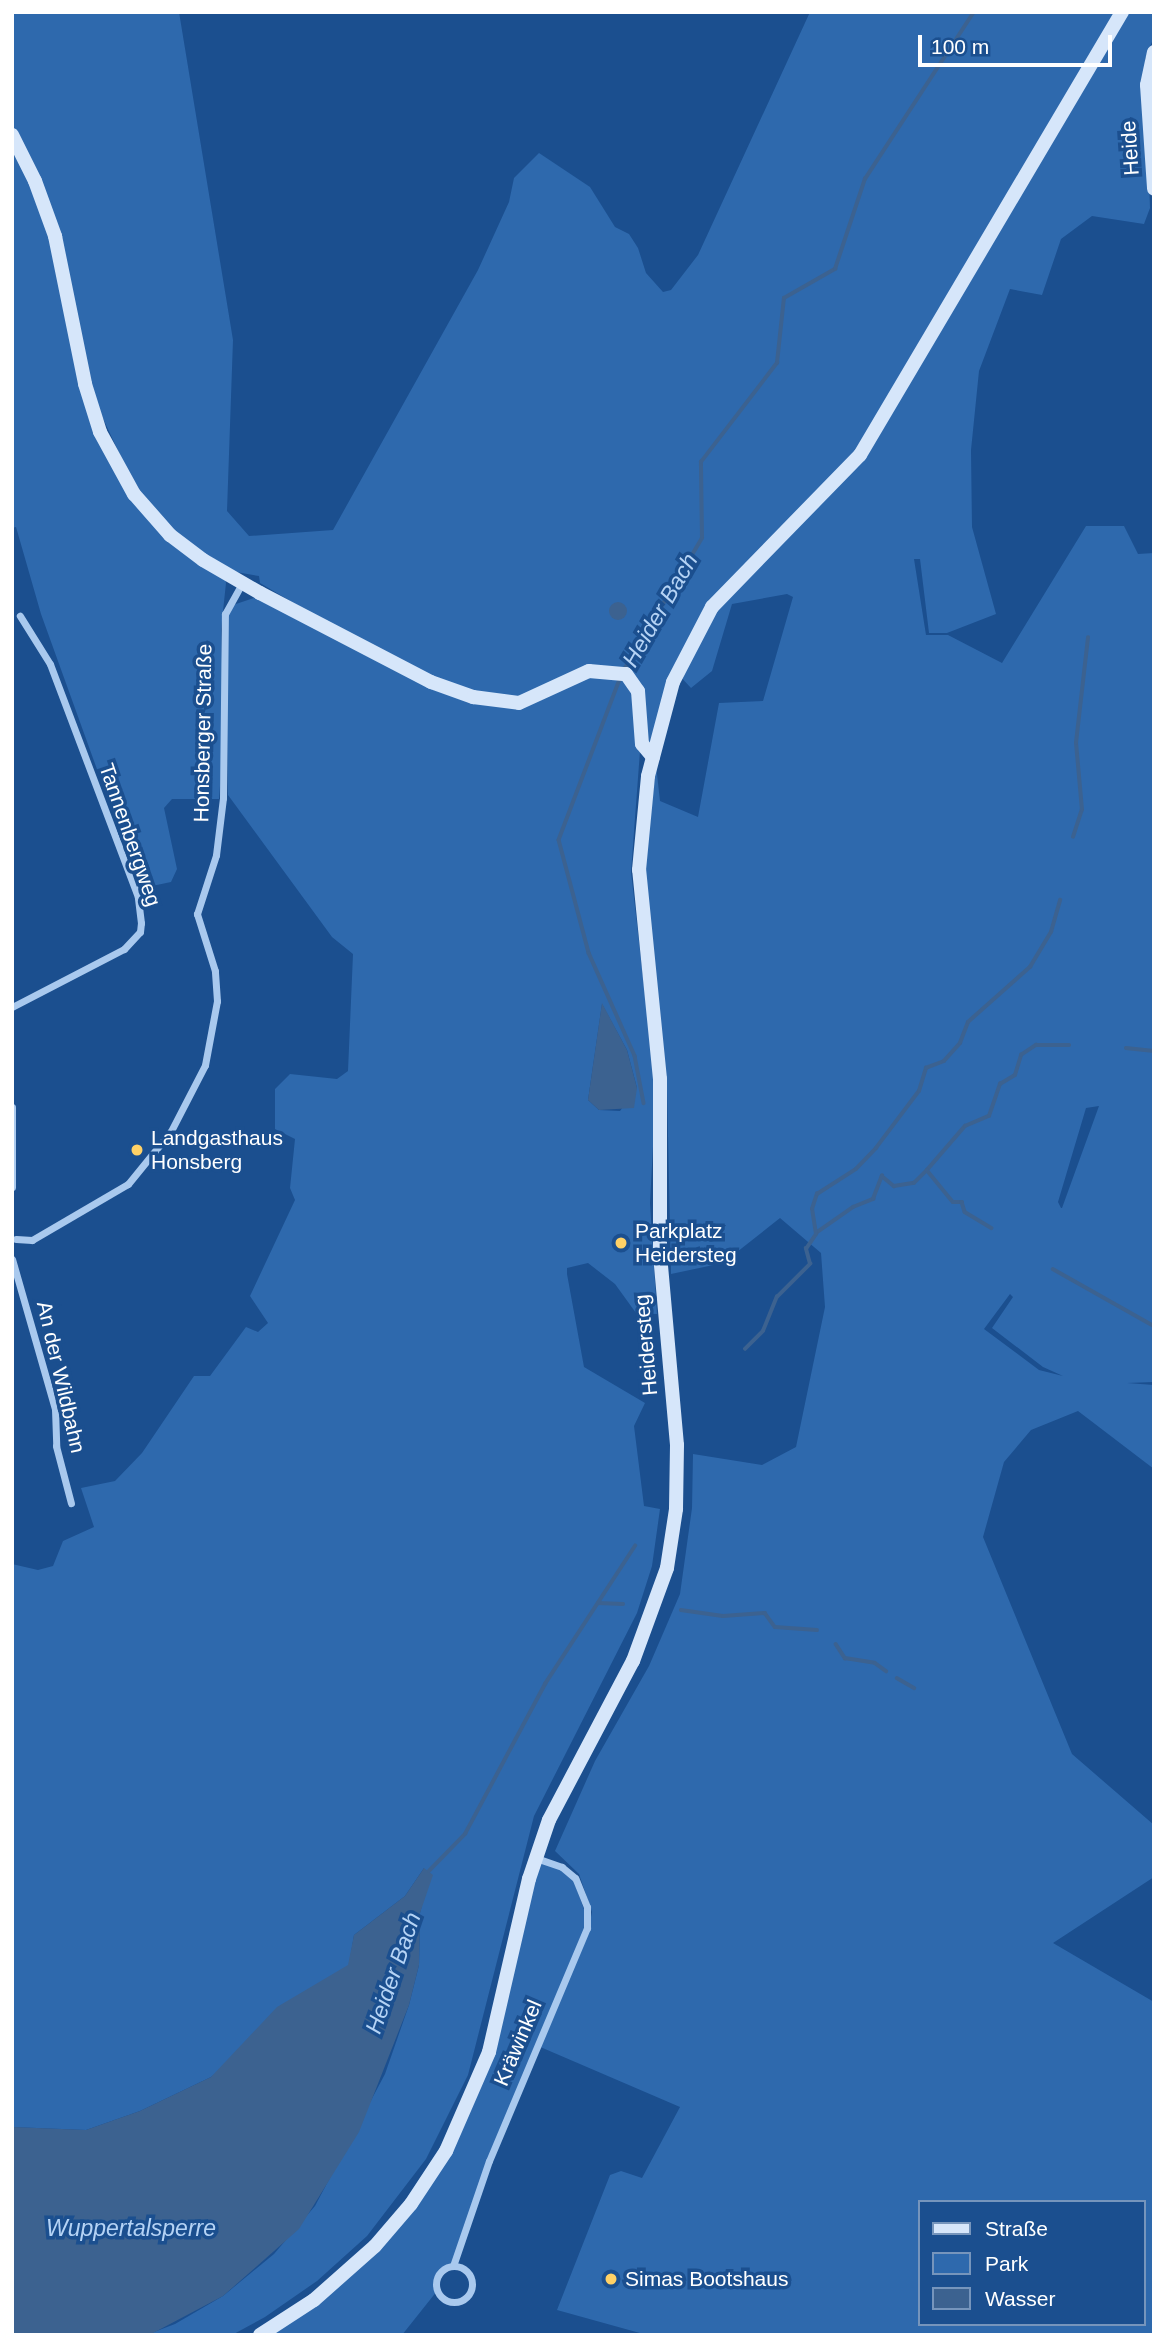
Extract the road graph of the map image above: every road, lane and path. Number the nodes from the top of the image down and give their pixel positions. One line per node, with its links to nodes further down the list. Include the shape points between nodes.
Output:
1 (1122, 12): 7 (main road, Heidersteg, via 860,455 720,597 697,630 673,682)
2 (1154, 52): 4 (main road, Heide, via 1148,72)
3 (12, 135): 5 (main road, via 55,236 79,360 100,432 134,494 154,518 186,548)
4 (1154, 189)
5 (242, 583): 7 (main road, via 431,682 473,697 519,703 589,671 623,672 638,691 642,744); 11 (street, Honsberger Straße, via 225,614 223,798 216,855 197,914 215,971 217,1000 205,1065 170,1131 128,1184 32,1240)
6 (20, 615): 8 (street, Tannenbergweg, via 50,664 138,897 141,922 140,932 124,949)
7 (653, 757): 15 (main road, Heidersteg, via 643,807 639,870 660,1079 659,1225 677,1445 674,1527 653,1616 559,1797)
8 (12, 1007)
9 (12, 1107): 10 (street)
10 (12, 1187)
11 (13, 1238): 12 (street)
12 (12, 1249)
13 (12, 1259): 14 (street, An der Wildbahn, via 55,1409 56,1446)
14 (71, 1503)
15 (536, 1858): 16 (street, Kräwinkel, via 562,1867 575,1878 587,1907 587,1928 489,2161); 17 (main road, Heidersteg, via 489,2052 446,2151 418,2195 375,2246 314,2300)
16 (453, 2266): 16 (street, Kräwinkel, via 441,2272 436,2286 442,2298 454,2303 468,2296 473,2285 467,2271)
17 (260, 2335)

